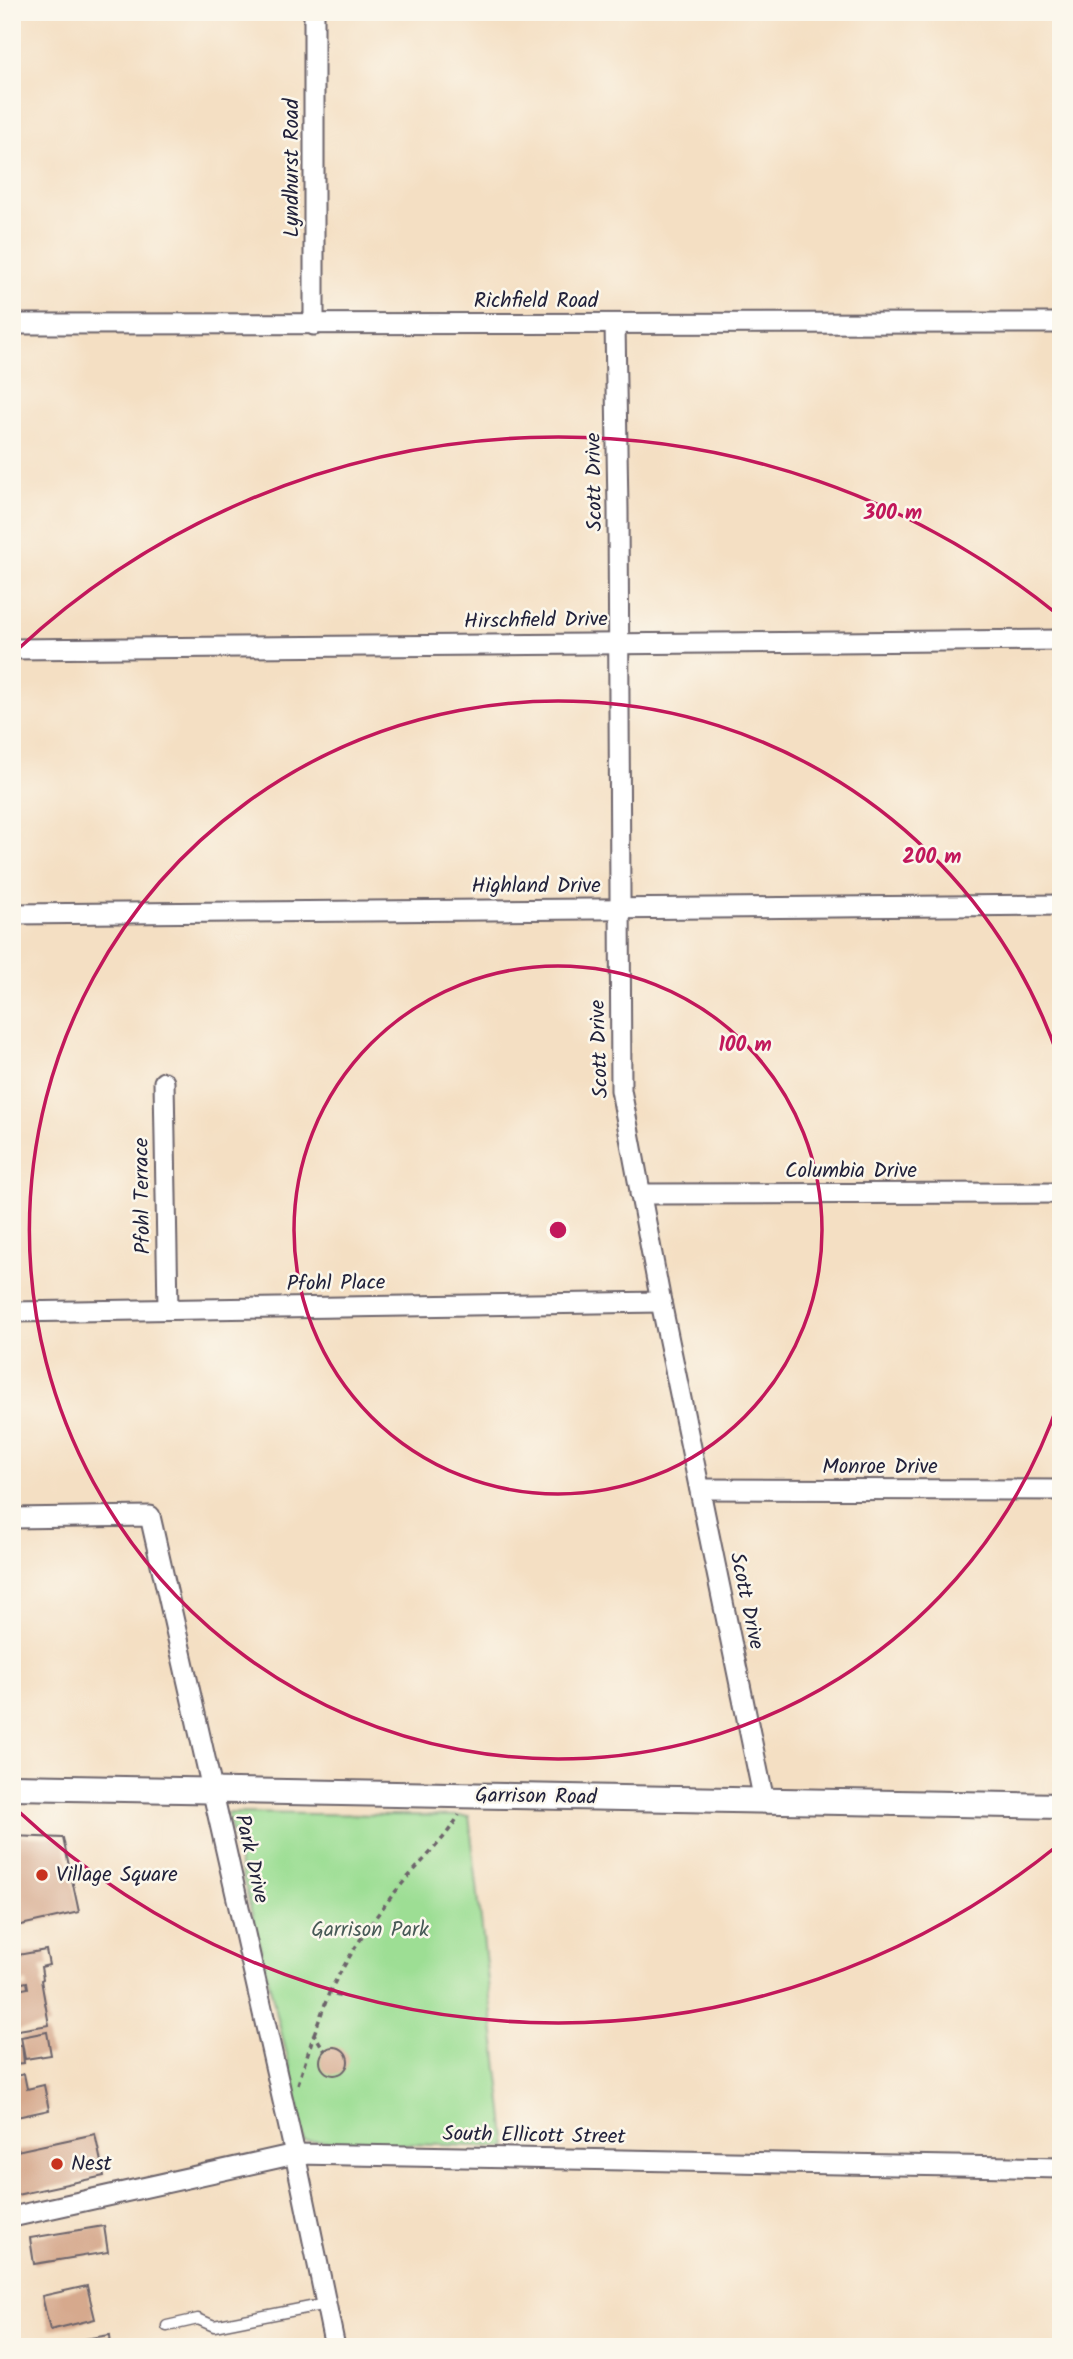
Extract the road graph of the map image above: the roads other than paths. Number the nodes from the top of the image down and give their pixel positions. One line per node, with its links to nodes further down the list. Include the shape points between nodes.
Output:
1 (314, 12): 4 (street, Lyndhurst Road)
2 (1061, 323): 5 (street, Richfield Road)
3 (12, 324): 4 (street, Richfield Road)
4 (314, 324): 5 (street, Richfield Road)
5 (615, 324): 7 (street, Scott Drive)
6 (1061, 640): 7 (street, Hirschfield Drive)
7 (619, 643): 8 (street, Hirschfield Drive); 10 (street, Scott Drive)
8 (12, 649)
9 (1061, 905): 10 (street, Highland Drive)
10 (620, 908): 11 (street, Highland Drive); 14 (street, Scott Drive, via 621,1090)
11 (12, 914)
12 (164, 1082): 16 (street, Pfohl Terrace)
13 (1061, 1193): 14 (street, Columbia Drive)
14 (640, 1194): 15 (street, Scott Drive)
15 (661, 1302): 16 (street, Pfohl Place); 18 (street, Scott Drive)
16 (168, 1310): 17 (street, Pfohl Place)
17 (12, 1312)
18 (700, 1489): 19 (street, Monroe Drive); 23 (street, Scott Drive)
19 (1061, 1490)
20 (12, 1518): 22 (street, Park Drive, via 150,1516)
21 (12, 1787): 22 (street, Garrison Road)
22 (212, 1791): 23 (street, Garrison Road); 25 (street, Park Drive)
23 (764, 1801): 24 (street, Garrison Road)
24 (1061, 1806)
25 (295, 2154): 26 (street, South Ellicott Street); 27 (street, South Ellicott Street); 28 (street, Park Drive)
26 (1061, 2168)
27 (12, 2217)
28 (326, 2304): 29 (lane, via 214,2326 198,2319); 30 (street, Park Drive)
29 (167, 2326)
30 (335, 2347)

